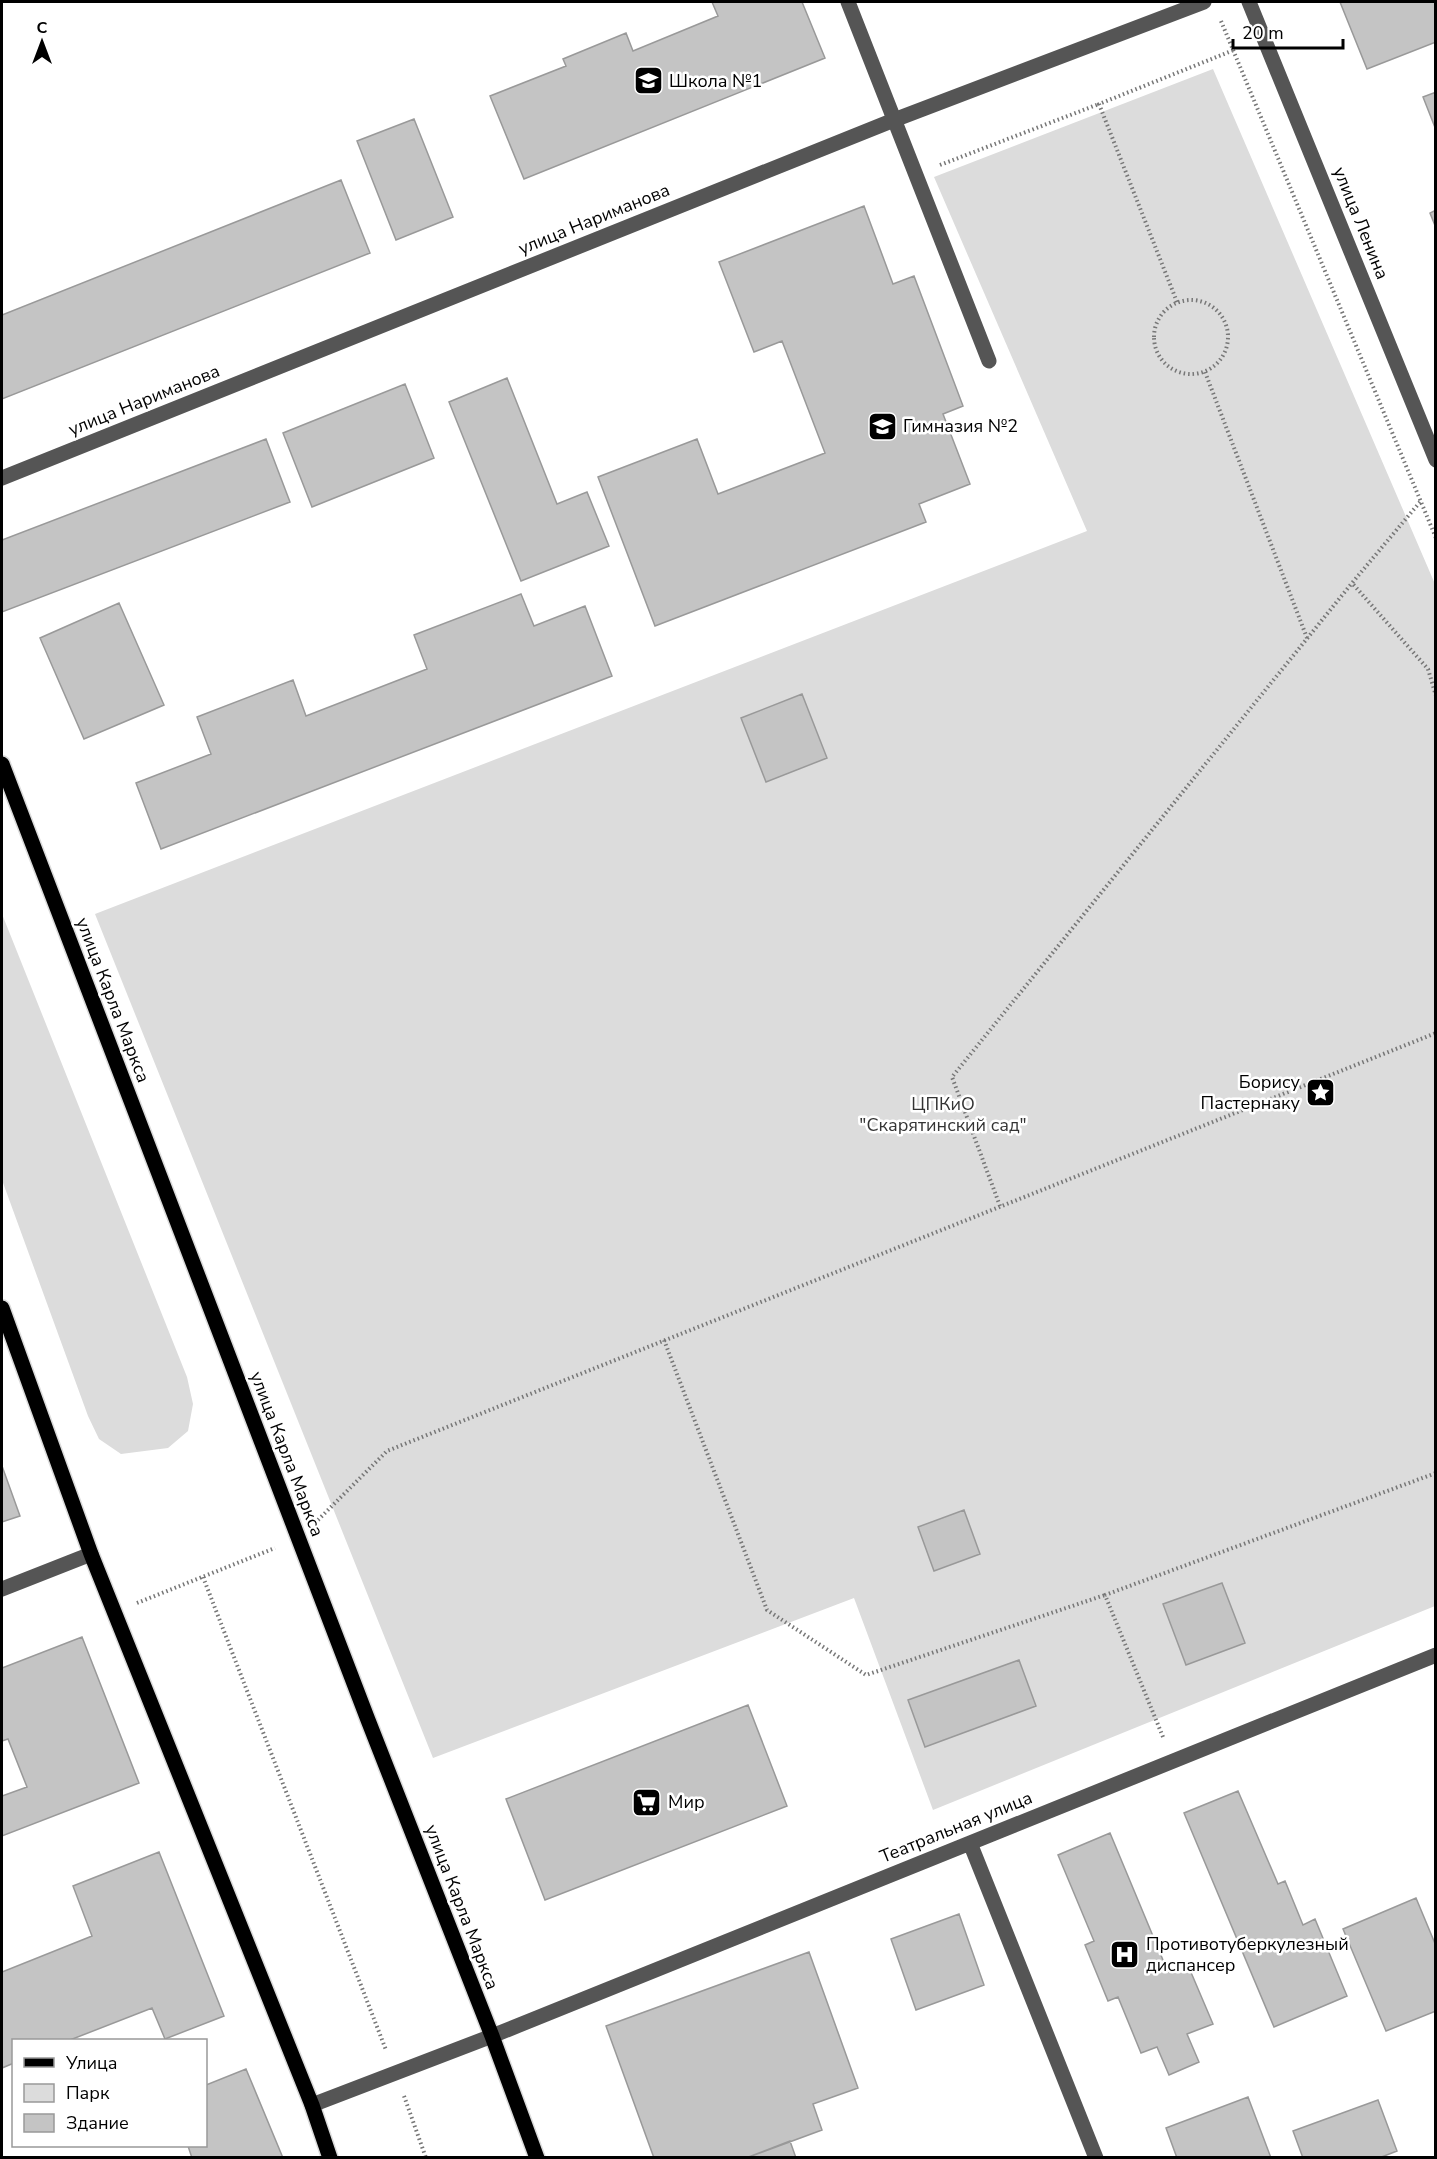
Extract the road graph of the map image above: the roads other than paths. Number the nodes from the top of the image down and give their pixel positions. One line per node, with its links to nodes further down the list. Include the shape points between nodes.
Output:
1 (848, 2): 4 (street)
2 (1204, 2): 4 (street, улица Нариманова)
3 (1250, 2): 6 (street, улица Ленина)
4 (894, 120): 5 (street); 7 (street, улица Нариманова)
5 (989, 361)
6 (1436, 460)
7 (2, 478)
8 (2, 764): 14 (main road, улица Карла Маркса)
9 (2, 1308): 10 (main road)
10 (91, 1554): 11 (street); 15 (main road)
11 (2, 1589)
12 (1436, 1655): 13 (street, Театральная улица)
13 (970, 1843): 14 (street, Театральная улица); 18 (street)
14 (492, 2036): 15 (street, Театральная улица); 17 (main road, улица Карла Маркса)
15 (312, 2105): 16 (main road)
16 (330, 2157)
17 (537, 2157)
18 (1096, 2157)

